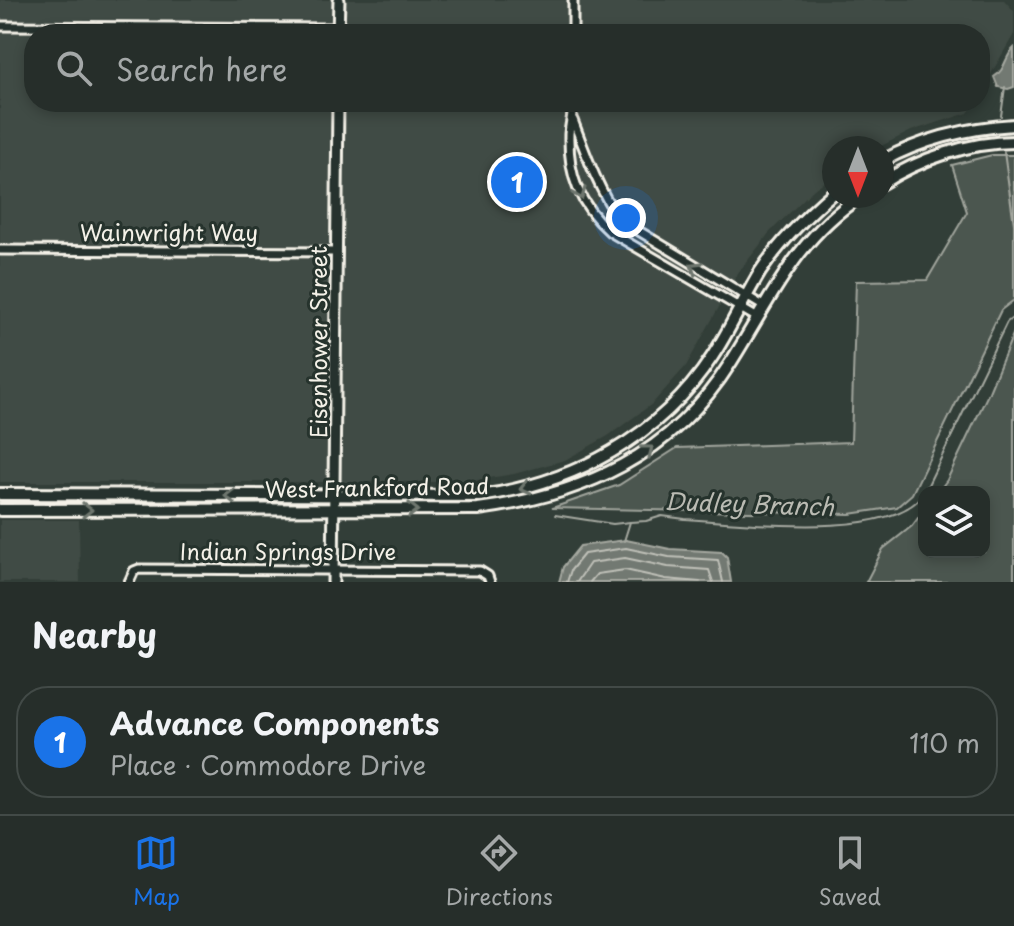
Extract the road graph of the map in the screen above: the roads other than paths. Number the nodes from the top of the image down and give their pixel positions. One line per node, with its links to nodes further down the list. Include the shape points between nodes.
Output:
1 (339, 0): 3 (street)
2 (573, 0): 4 (street)
3 (338, 24)
4 (573, 24)
5 (0, 26): 6 (street)
6 (24, 26)
7 (338, 112): 21 (street, Eisenhower Street)
8 (572, 112): 9 (street)
9 (572, 118): 13 (street); 14 (street)
10 (1014, 125): 12 (main road, via 955,133)
11 (1014, 142): 15 (main road, via 936,157)
12 (894, 156)
13 (589, 164): 14 (street); 18 (street)
14 (572, 170): 19 (street, one-way to 19, via 583,203)
15 (894, 177)
16 (822, 202): 22 (main road, West Frankford Road, via 778,248)
17 (846, 208): 23 (main road, West Frankford Road, via 815,233)
18 (619, 219): 19 (street); 22 (street, one-way to 18)
19 (610, 232): 24 (street)
20 (0, 250): 21 (street, Wainwright Way)
21 (337, 252): 27 (street, Eisenhower Street)
22 (746, 297): 23 (street); 24 (main road, West Frankford Road)
23 (763, 306): 25 (main road, West Frankford Road)
24 (740, 308): 25 (street); 27 (main road, West Frankford Road, one-way to 27, via 702,371 667,411 598,461 551,481 490,495)
25 (756, 317): 29 (main road, West Frankford Road, one-way to 25, via 478,509 522,503 613,472 634,461 700,404)
26 (0, 494): 27 (main road, West Frankford Road, one-way to 26)
27 (336, 495): 29 (street, Eisenhower Street)
28 (0, 510): 29 (main road, West Frankford Road, one-way to 29)
29 (335, 511): 30 (street, Eisenhower Street)
30 (335, 570): 31 (street, Indian Springs Drive, via 480,571); 32 (street, Indian Springs Drive, via 134,571); 33 (street, Eisenhower Street)
31 (489, 579)
32 (129, 582)
33 (333, 582)

